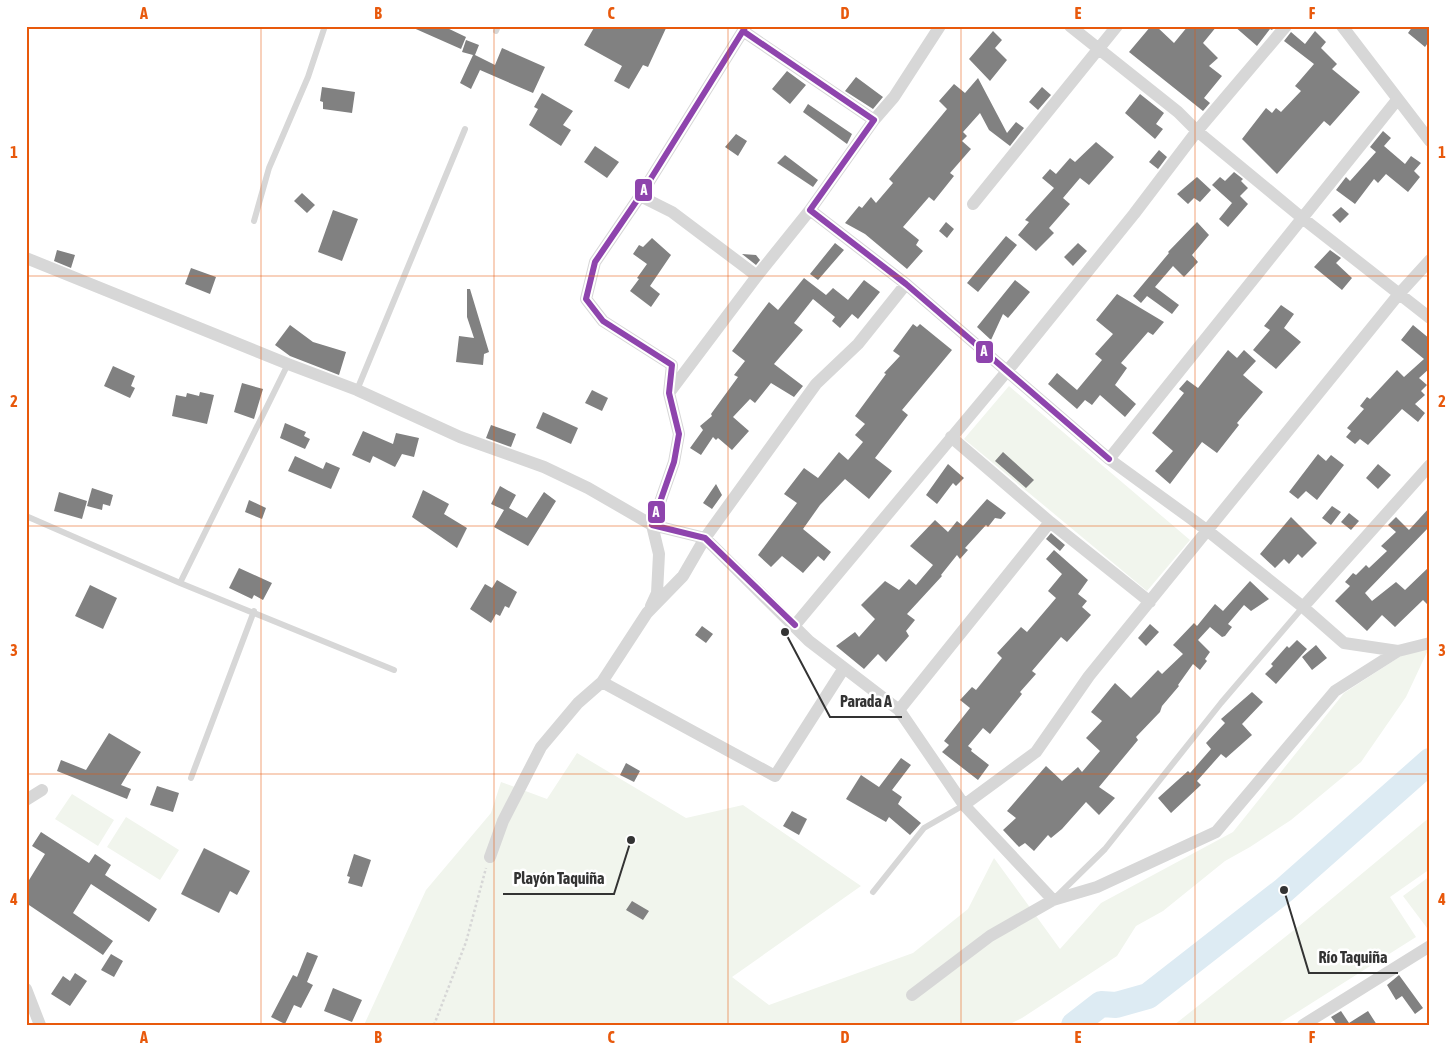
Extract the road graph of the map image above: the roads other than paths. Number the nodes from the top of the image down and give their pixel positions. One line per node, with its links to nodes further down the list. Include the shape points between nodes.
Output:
1 (325, 26): 18 (lane, via 308,77 269,168)
2 (940, 26): 10 (street, via 894,97)
3 (1070, 26): 8 (street)
4 (1117, 26): 8 (street)
5 (1286, 26): 12 (street)
6 (1342, 26): 9 (street)
7 (744, 29): 10 (street); 14 (street)
8 (1099, 48): 12 (street); 15 (street)
9 (1397, 100): 13 (street); 17 (street)
10 (874, 120): 16 (street)
11 (465, 129): 27 (lane)
12 (1197, 131): 17 (street); 26 (street)
13 (1430, 141)
14 (640, 196): 21 (street, via 672,212); 28 (street, via 595,262 586,299 603,320 672,365)
15 (973, 204)
16 (810, 210): 21 (street); 22 (street)
17 (1301, 217): 23 (street); 30 (street)
18 (254, 221)
19 (26, 258): 25 (street)
20 (1430, 260): 23 (street)
21 (757, 276): 28 (street)
22 (906, 284): 26 (street); 36 (street, via 858,344 816,384)
23 (1399, 294): 24 (street); 35 (street)
24 (1430, 318)
25 (288, 364): 27 (street); 37 (lane)
26 (1008, 370): 29 (street); 30 (street)
27 (357, 390): 34 (street, via 460,437 544,467)
28 (669, 393): 34 (street, via 679,434 674,462)
29 (951, 437): 33 (street); 42 (street)
30 (1109, 459): 35 (street)
31 (1430, 465): 39 (street)
32 (26, 516): 37 (lane)
33 (1050, 522): 38 (street); 48 (street)
34 (652, 525): 36 (street); 41 (street, via 660,554 657,593)
35 (1208, 530): 38 (street); 39 (street)
36 (705, 538): 41 (street, via 683,576); 42 (street)
37 (180, 583): 40 (lane)
38 (1150, 602): 52 (street, via 1089,676 1036,752)
39 (1303, 607): 44 (street, via 1344,644); 55 (lane, via 1221,703 1105,849)
40 (254, 611): 46 (lane); 49 (lane)
41 (647, 613): 47 (street)
42 (796, 625): 45 (street, via 809,641)
43 (1430, 643): 44 (street)
44 (1398, 651): 55 (street, via 1335,691 1216,832 1097,887)
45 (844, 668): 47 (street, via 775,776); 48 (street)
46 (394, 670)
47 (602, 682): 53 (street, via 578,703 541,746 503,822)
48 (899, 710): 52 (street)
49 (191, 778)
50 (42, 790): 51 (street)
51 (26, 800)
52 (964, 805): 54 (lane, via 924,828); 55 (street)
53 (490, 857)
54 (873, 892)
55 (1053, 900): 58 (street, via 990,936)
56 (1430, 946): 59 (street)
57 (26, 989): 60 (street)
58 (912, 995)
59 (1309, 1023)
60 (40, 1025)

